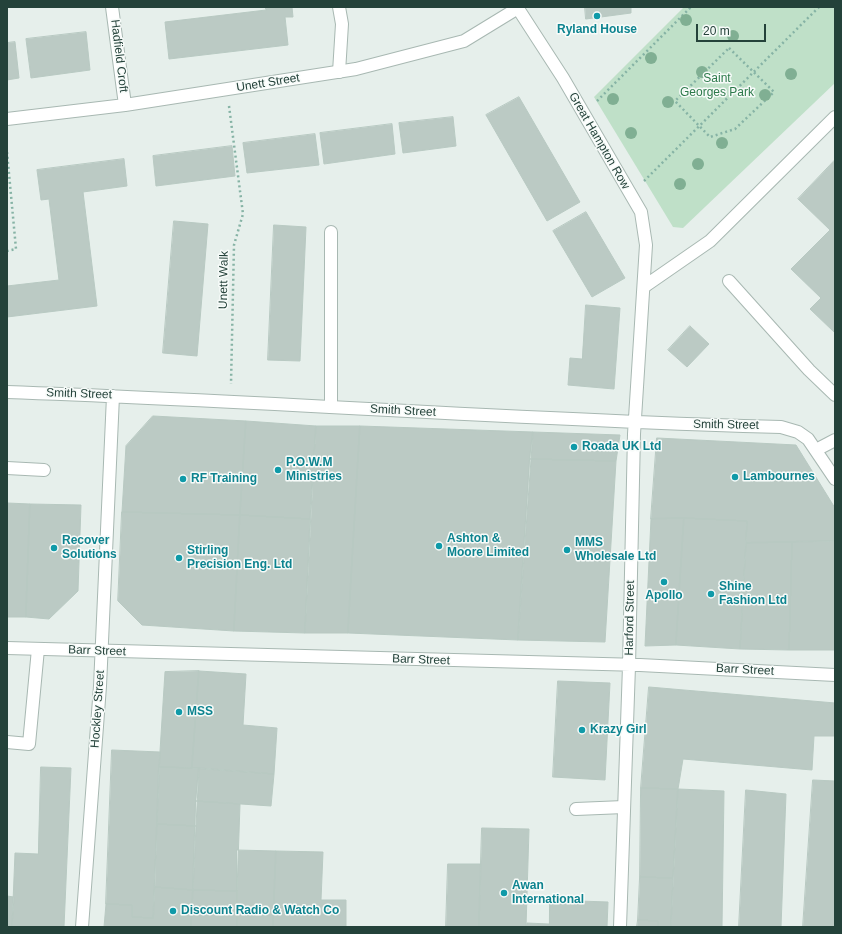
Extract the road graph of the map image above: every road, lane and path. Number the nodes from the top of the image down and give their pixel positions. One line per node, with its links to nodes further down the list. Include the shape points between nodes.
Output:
1 (112, 7): 9 (street, Hadfield Croft)
2 (339, 7): 6 (street, via 342,24)
3 (690, 7): 10 (path)
4 (819, 7): 7 (path)
5 (518, 8): 6 (street, Unett Street, via 464,41); 10 (street, Great Hampton Row)
6 (339, 72): 8 (street, Unett Street)
7 (754, 72): 13 (path); 13 (path, via 774,92 735,129 710,137); 13 (path, via 729,48 675,101)
8 (227, 89): 9 (street, Unett Street); 23 (path, Unett Walk, via 243,214 234,245)
9 (125, 105): 12 (street, Unett Street)
10 (584, 114): 15 (street, Great Hampton Row)
11 (835, 117): 19 (street, via 710,241)
12 (7, 119)
13 (700, 126): 15 (path)
14 (7, 152): 17 (path, via 16,249)
15 (631, 194): 19 (street, Great Hampton Row, via 641,212 646,245)
16 (331, 232): 24 (street)
17 (7, 251)
18 (729, 281): 21 (street, via 809,370)
19 (645, 286): 25 (street, Harford Street)
20 (7, 392): 22 (street, Smith Street)
21 (835, 395)
22 (113, 396): 23 (street, Smith Street); 33 (street, Hockley Street)
23 (231, 402): 24 (street, Smith Street)
24 (331, 407): 25 (street, Smith Street)
25 (635, 423): 27 (street, Smith Street, via 781,427 798,432 808,439); 34 (street, Harford Street)
26 (835, 440): 27 (street)
27 (816, 450): 30 (street)
28 (7, 468): 29 (street)
29 (44, 470)
30 (835, 479)
31 (7, 648): 32 (street, Barr Street)
32 (38, 649): 33 (street, Barr Street); 36 (street, via 30,744)
33 (102, 651): 34 (street, Barr Street); 39 (street, Hockley Street)
34 (629, 666): 35 (street, Barr Street); 37 (street, Harford Street)
35 (835, 675)
36 (7, 742)
37 (624, 807): 38 (street); 40 (street, Harford Street)
38 (576, 809)
39 (82, 927)
40 (620, 927)

